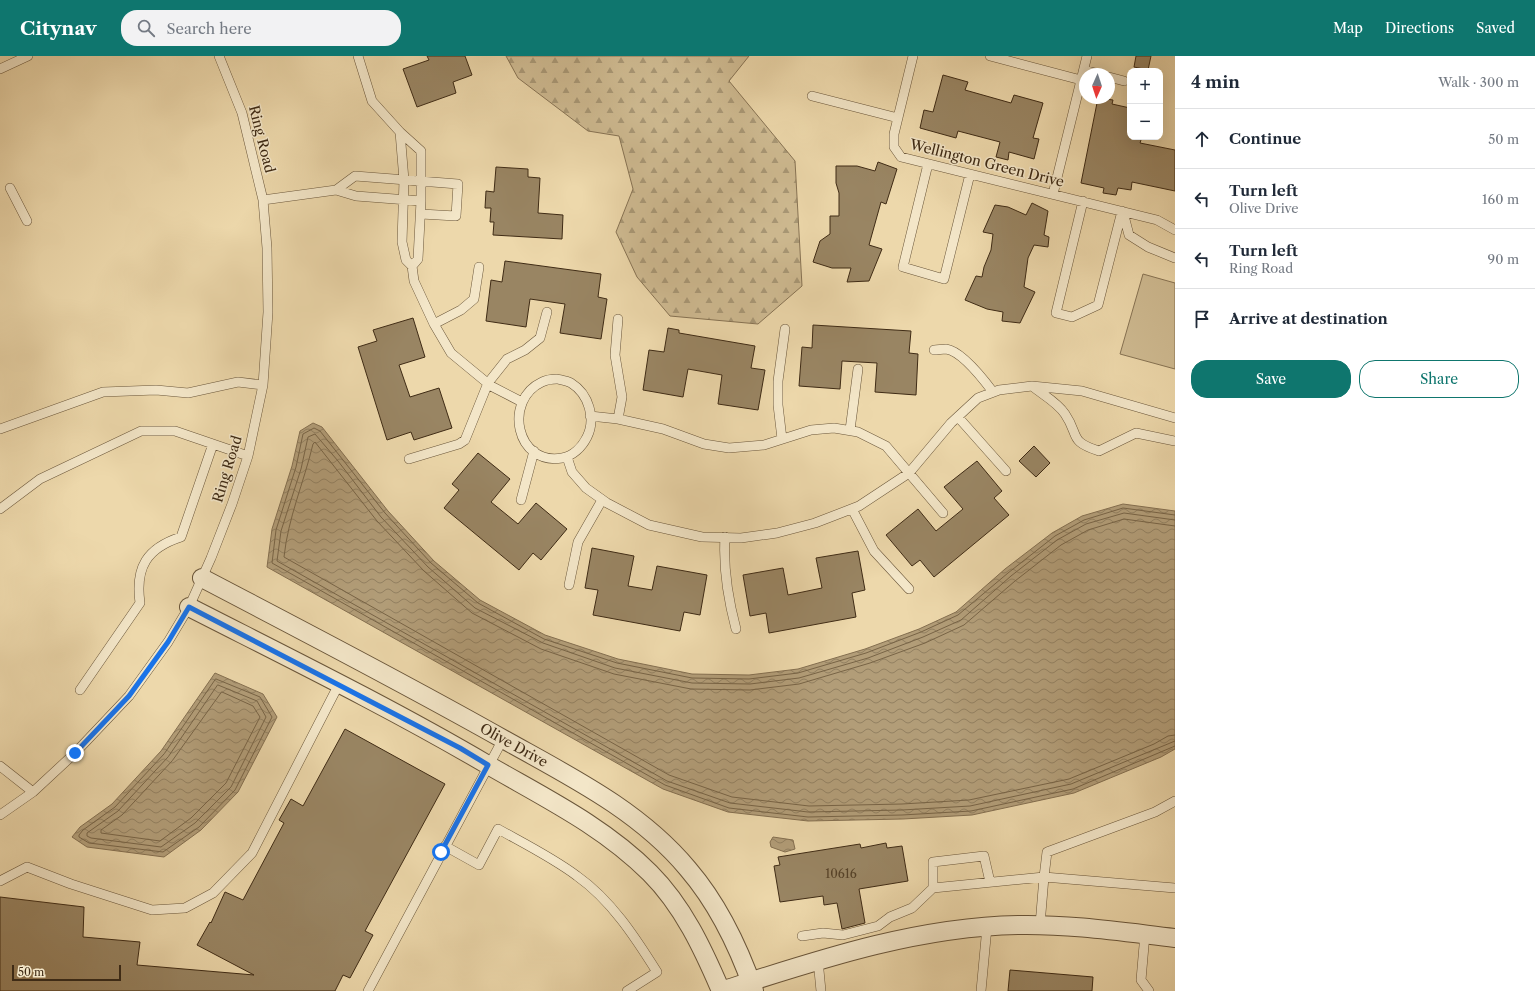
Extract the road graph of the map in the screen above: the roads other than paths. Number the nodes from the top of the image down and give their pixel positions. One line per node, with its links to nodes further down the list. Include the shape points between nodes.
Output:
1 (28, 56): 8 (lane)
2 (220, 56): 23 (lane, Ring Road, via 242,113)
3 (358, 56): 15 (lane, via 372,101)
4 (913, 56): 14 (lane, Wellington Green Drive)
5 (990, 56): 9 (lane)
6 (1088, 56): 7 (lane)
7 (1085, 68)
8 (0, 69)
9 (1079, 79)
10 (1115, 79): 11 (lane)
11 (1124, 81)
12 (1079, 88): 22 (lane)
13 (812, 96): 14 (lane)
14 (898, 118): 16 (lane, Wellington Green Drive, via 894,147 900,157)
15 (400, 132): 18 (lane); 19 (lane, via 421,151)
16 (928, 164): 17 (lane, Wellington Green Drive); 17 (lane, via 903,267 944,279)
17 (970, 174): 22 (lane, Wellington Green Drive)
18 (404, 180): 19 (lane); 21 (lane, via 355,176); 24 (lane)
19 (421, 181): 25 (lane); 28 (lane, via 458,184 456,216)
20 (10, 188): 29 (lane)
21 (336, 190): 23 (lane); 24 (lane, via 356,196)
22 (1053, 194): 26 (lane, Wellington Green Drive)
23 (263, 200): 41 (lane, Ring Road, via 268,312)
24 (404, 200): 25 (lane); 32 (lane, via 402,242 406,260)
25 (421, 201): 28 (lane)
26 (1083, 201): 27 (lane, Wellington Green Drive); 27 (lane, via 1056,313 1072,317 1098,305)
27 (1122, 211): 30 (lane, Wellington Green Drive, via 1157,220); 31 (lane, via 1129,234 1148,247)
28 (421, 214): 32 (lane, via 418,259)
29 (27, 221)
30 (1175, 230)
31 (1175, 258)
32 (412, 266): 36 (lane, via 414,281)
33 (479, 267): 36 (lane, via 474,299 461,310)
34 (547, 312): 40 (lane, via 540,338 525,350 507,359)
35 (618, 319): 48 (lane, via 615,355 622,398)
36 (434, 324): 40 (lane, via 451,353)
37 (785, 329): 51 (lane, via 778,381)
38 (934, 350): 43 (lane, via 948,349 979,372)
39 (858, 369): 50 (lane)
40 (488, 383): 44 (lane); 57 (lane, via 465,440)
41 (263, 385): 49 (lane, via 238,382 188,393 156,390 103,392); 55 (lane, Ring Road)
42 (1032, 386): 43 (lane); 47 (lane, via 1082,391); 52 (lane, via 1058,405 1075,437 1084,446 1099,451 1136,433)
43 (993, 392): 46 (lane, via 978,398)
44 (522, 402): 45 (lane, via 530,389 543,381 557,379 570,382 582,392 589,405); 54 (lane, via 518,417 520,433)
45 (590, 416): 48 (lane); 56 (lane, via 587,436 579,449)
46 (958, 416): 58 (lane); 59 (lane)
47 (1175, 418)
48 (618, 419): 51 (lane, via 662,429 704,444 729,448 764,445)
49 (0, 429)
50 (850, 430): 51 (lane, via 811,430); 59 (lane, via 886,446)
51 (782, 439)
52 (1175, 441)
53 (214, 444): 55 (lane); 62 (lane, via 175,431 141,432 40,479); 72 (lane, via 182,537 165,542 151,553 142,568 138,585 140,603)
54 (534, 451): 56 (lane, via 539,456 553,459); 60 (lane)
55 (248, 456): 66 (lane, Ring Road)
56 (567, 457): 61 (lane, via 572,472 586,488)
57 (409, 460)
58 (1006, 471)
59 (909, 473): 63 (lane); 64 (lane)
60 (521, 500)
61 (602, 500): 65 (lane, via 649,525 702,537); 67 (lane, via 578,542)
62 (0, 509)
63 (852, 509): 65 (lane, via 815,523 777,533 741,538); 68 (lane, via 874,550)
64 (943, 513)
65 (725, 537): 70 (lane, via 724,560 728,600)
66 (202, 578): 69 (lane, Ring Road); 73 (street, Olive Drive)
67 (569, 585)
68 (909, 589)
69 (189, 607): 71 (street, Olive Drive); 76 (lane, Ring Road, via 168,642 129,696 75,753)
70 (736, 629)
71 (339, 684): 74 (street, Olive Drive); 81 (lane, via 252,853 213,893 185,908 152,910 27,867)
72 (80, 690)
73 (503, 739): 74 (lane); 91 (street, Olive Drive, via 593,789 645,827 667,847 707,894 724,924)
74 (488, 765): 79 (lane); 94 (street, Olive Drive, via 577,815 625,850 650,873 694,933)
75 (0, 766): 76 (lane)
76 (33, 792): 78 (lane, Ring Road)
77 (1175, 801): 80 (lane, via 1155,812 1047,852)
78 (0, 815)
79 (444, 846): 92 (lane); 93 (lane, via 479,865 498,829 578,876 609,905 636,938 657,972)
80 (1044, 877): 82 (lane); 84 (lane); 85 (lane)
81 (0, 881)
82 (990, 882): 83 (lane); 83 (lane, via 984,856 933,862)
83 (933, 888): 88 (lane, via 912,908 890,917 878,926 843,934)
84 (1175, 888)
85 (1040, 925): 86 (street); 87 (street)
86 (987, 927): 90 (street, via 910,937); 96 (lane)
87 (1145, 934): 89 (street); 97 (lane, via 1141,980)
88 (802, 936)
89 (1175, 938)
90 (818, 960): 91 (street); 95 (lane)
91 (752, 986): 94 (street)
92 (368, 991)
93 (627, 991)
94 (721, 991)
95 (821, 991)
96 (981, 991)
97 (1149, 991)

